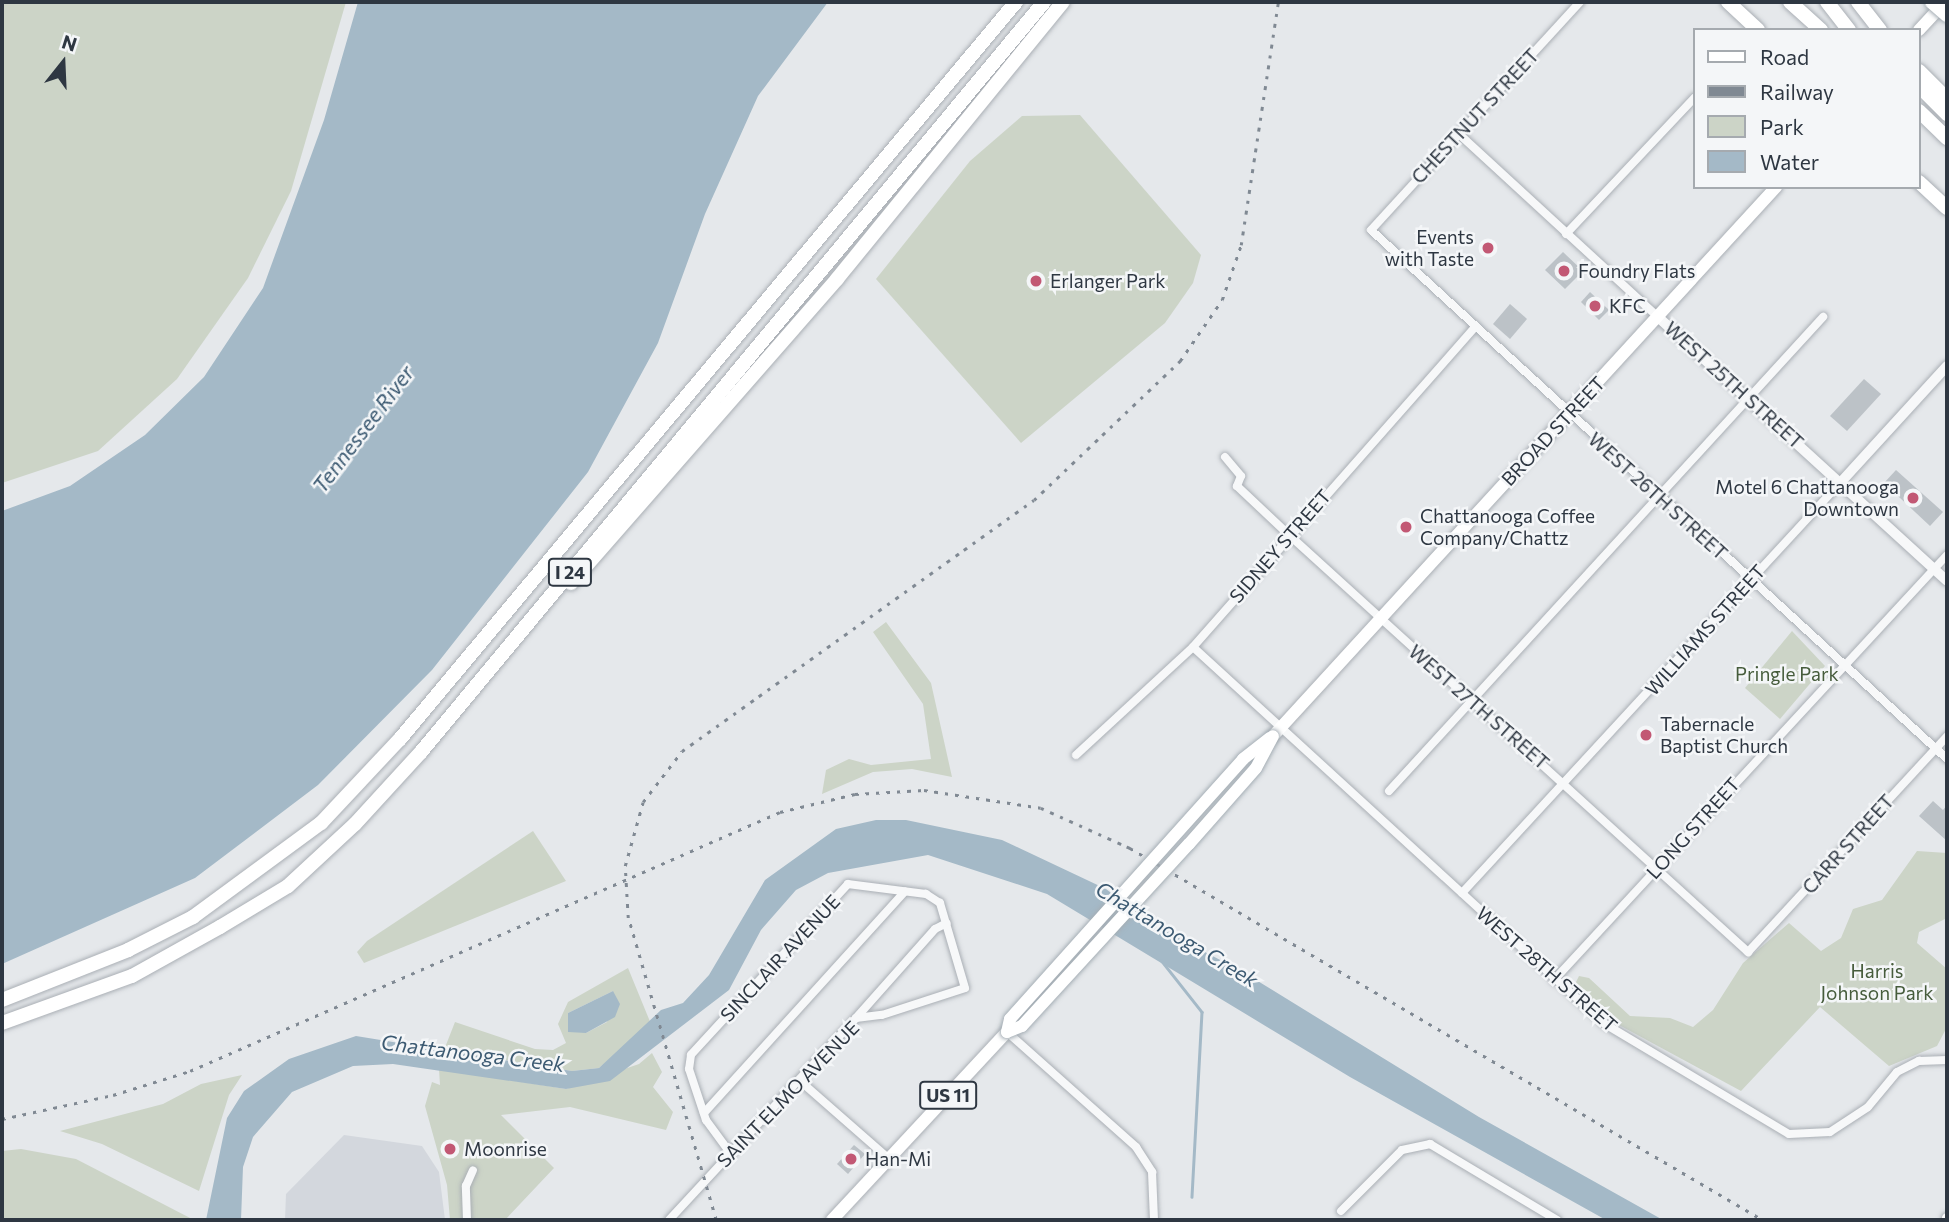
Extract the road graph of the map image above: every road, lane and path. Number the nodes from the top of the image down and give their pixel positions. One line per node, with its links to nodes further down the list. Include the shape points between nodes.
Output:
1 (1016, 2): 65 (highway, I 24, via 400,739 337,807 284,855 193,916 128,950)
2 (1044, 2): 46 (highway, I 24)
3 (1063, 2): 46 (highway, via 740,393 576,580)
4 (1580, 2): 24 (street, CHESTNUT STREET)
5 (1728, 2): 14 (highway)
6 (1790, 2): 15 (highway)
7 (1827, 2): 16 (highway)
8 (1848, 2): 13 (highway)
9 (1858, 2): 13 (highway)
10 (1932, 2): 12 (highway, bridge)
11 (1945, 2): 17 (main road)
12 (1947, 15)
13 (1868, 24)
14 (1756, 28)
15 (1819, 28)
16 (1847, 28)
17 (1921, 28)
18 (1926, 88): 20 (highway); 22 (highway)
19 (1694, 98): 31 (street)
20 (1947, 99)
21 (1921, 113): 25 (highway)
22 (1947, 114)
23 (1921, 124): 26 (highway)
24 (1459, 134): 30 (street, CHESTNUT STREET); 31 (street, WEST 25TH STREET)
25 (1947, 138)
26 (1947, 147)
27 (1921, 184): 29 (highway)
28 (1774, 189): 32 (main road, BROAD STREET / US 11)
29 (1947, 208)
30 (1371, 230): 34 (street, WEST 26TH STREET)
31 (1566, 234): 32 (street, WEST 25TH STREET)
32 (1658, 317): 36 (street, WEST 25TH STREET); 37 (main road, BROAD STREET / US 11)
33 (1823, 317): 36 (street)
34 (1475, 327): 37 (street, WEST 26TH STREET); 41 (street, SIDNEY STREET)
35 (1947, 366): 39 (street, WILLIAMS STREET)
36 (1746, 395): 39 (street, WEST 25TH STREET); 40 (street)
37 (1568, 414): 40 (street, WEST 26TH STREET); 47 (main road, BROAD STREET / US 11)
38 (1225, 457): 41 (street, WEST 27TH STREET, via 1241,476 1237,485)
39 (1842, 482): 43 (street, WEST 25TH STREET); 44 (street, WILLIAMS STREET)
40 (1658, 496): 44 (street, WEST 26TH STREET); 50 (street)
41 (1288, 534): 47 (street, WEST 27TH STREET); 48 (street, SIDNEY STREET)
42 (1947, 555): 43 (street, LONG STREET)
43 (1933, 568): 45 (street, WEST 25TH STREET); 49 (street, LONG STREET)
44 (1750, 580): 49 (street, WEST 26TH STREET); 56 (street, WILLIAMS STREET)
45 (1947, 580)
46 (551, 595): 67 (highway, I 24, via 421,752 288,886 132,976)
47 (1379, 620): 50 (street, WEST 27TH STREET); 51 (main road, BROAD STREET / US 11)
48 (1193, 647): 51 (street, WEST 28TH STREET); 54 (street, SIDNEY STREET)
49 (1842, 663): 53 (street, WEST 26TH STREET); 58 (street, LONG STREET)
50 (1473, 701): 56 (street, WEST 27TH STREET); 57 (street)
51 (1278, 731): 60 (street, WEST 28TH STREET); 68 (main road, BROAD STREET / US 11, bridge, via 1243,758 1010,1019)
52 (1947, 736): 53 (street, CARR STREET)
53 (1935, 748): 55 (street, WEST 26TH STREET); 62 (street, CARR STREET)
54 (1076, 755)
55 (1947, 759)
56 (1565, 782): 58 (street, WEST 27TH STREET); 60 (street, WILLIAMS STREET)
57 (1389, 791)
58 (1656, 869): 62 (street, WEST 27TH STREET); 63 (street, LONG STREET)
59 (905, 891): 61 (street, SINCLAIR AVENUE, via 940,903); 71 (street); 71 (street, SINCLAIR AVENUE, via 848,884 744,995 691,1055 689,1069)
60 (1462, 893): 63 (street, WEST 28TH STREET)
61 (947, 923): 64 (street, SINCLAIR AVENUE); 66 (street, via 935,929)
62 (1748, 952)
63 (1554, 980): 69 (street, WEST 28TH STREET, via 1605,1024 1788,1134 1830,1132 1868,1107 1897,1072 1919,1061)
64 (965, 988): 66 (street, SAINT ELMO AVENUE, via 882,1015)
65 (2, 1000)
66 (856, 1018): 70 (street, SAINT ELMO AVENUE)
67 (2, 1023)
68 (1007, 1032): 73 (main road, BROAD STREET / US 11); 79 (street, via 1136,1147 1152,1172)
69 (1947, 1059)
70 (799, 1080): 72 (street, SAINT ELMO AVENUE); 73 (street)
71 (704, 1113): 72 (street, SINCLAIR AVENUE, via 715,1137)
72 (731, 1154): 77 (street, SAINT ELMO AVENUE)
73 (888, 1158): 78 (main road, BROAD STREET / US 11)
74 (473, 1170): 76 (street, via 466,1186)
75 (1341, 1212): 80 (street, via 1402,1150 1430,1144)
76 (467, 1220)
77 (669, 1220)
78 (832, 1220)
79 (1154, 1220)
80 (1557, 1220)

